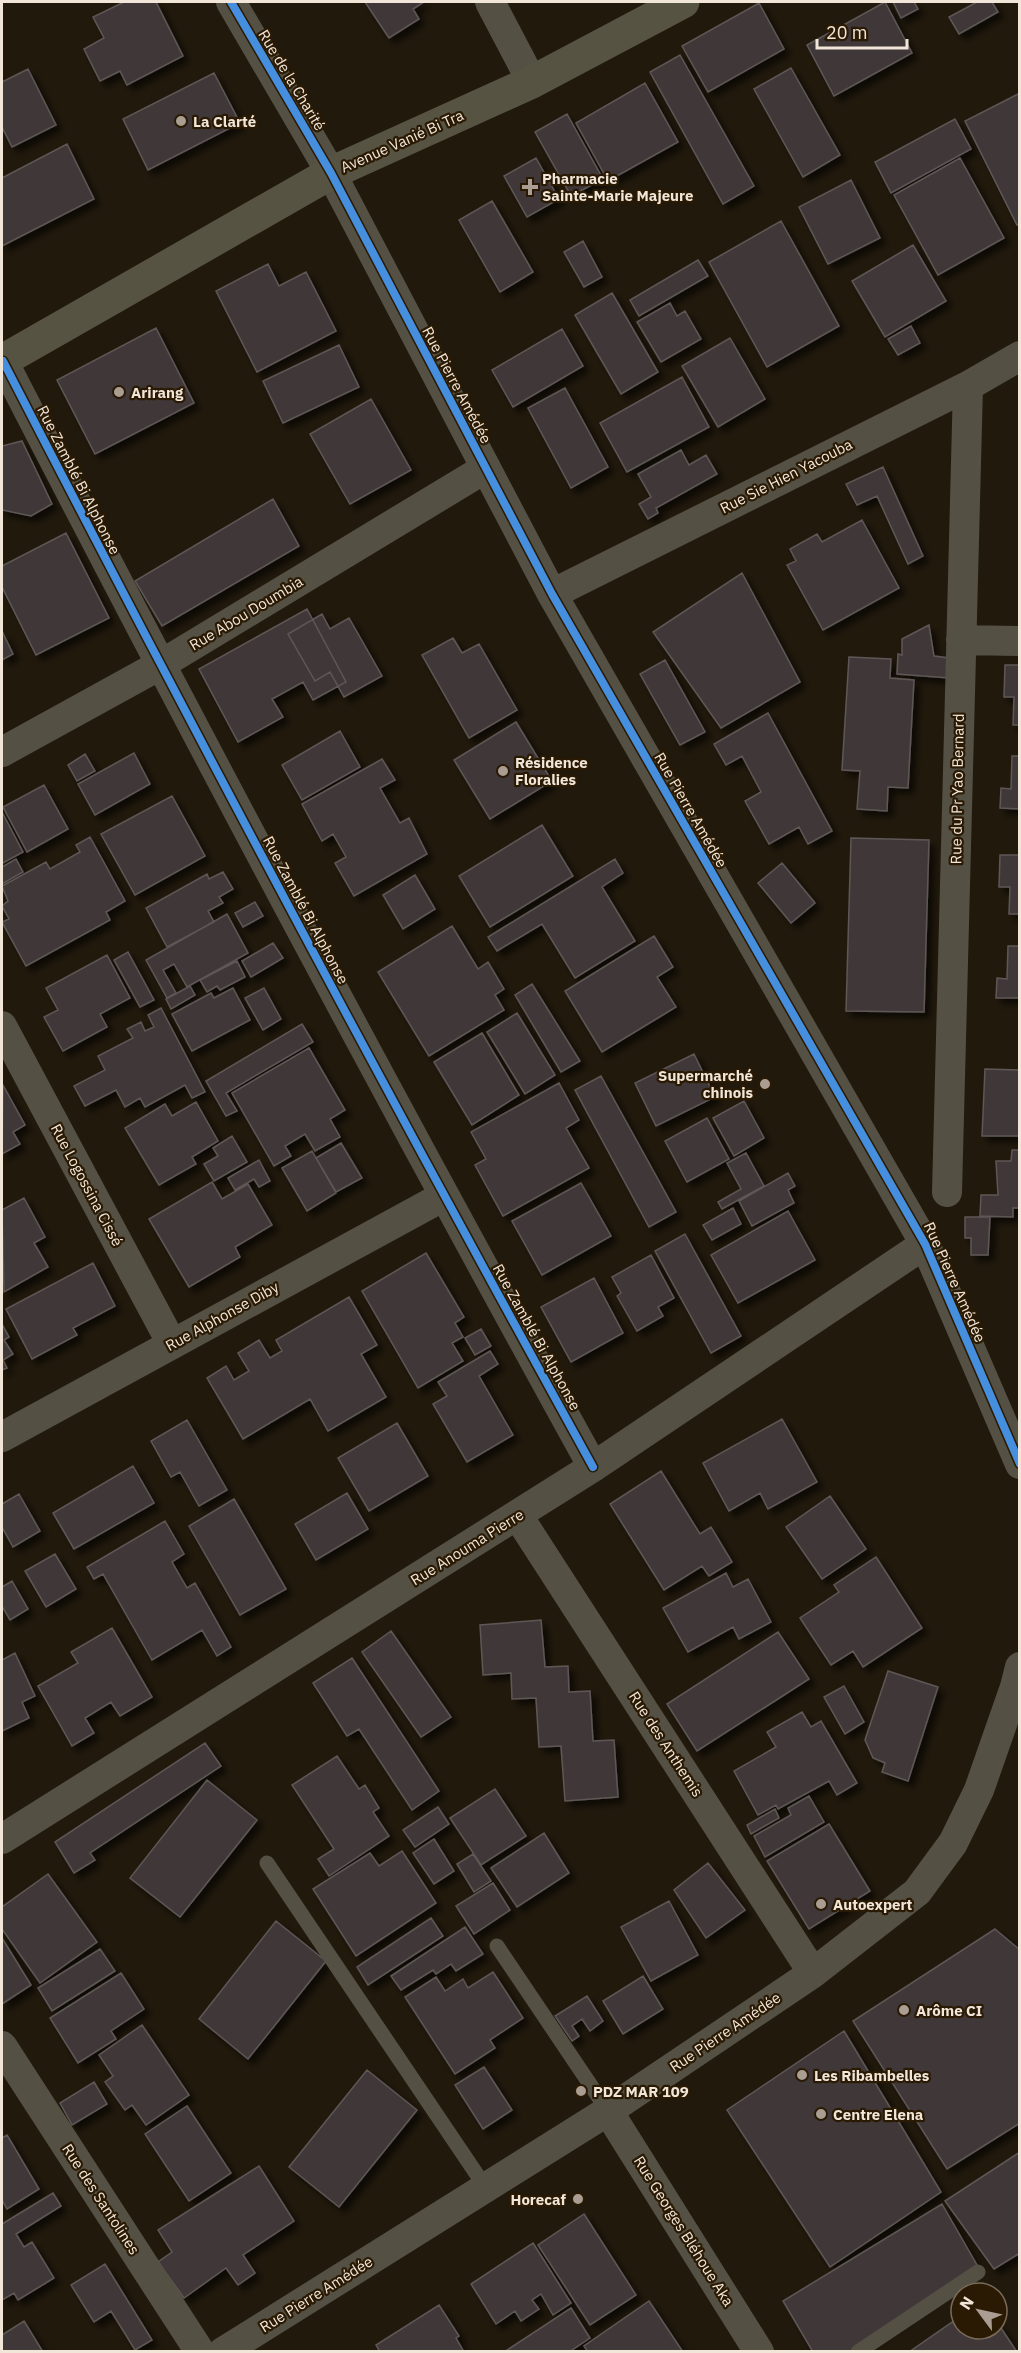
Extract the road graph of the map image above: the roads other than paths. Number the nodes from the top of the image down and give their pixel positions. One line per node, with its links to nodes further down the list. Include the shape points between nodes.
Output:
1 (231, 2): 5 (street, Rue de la Charité)
2 (489, 2): 4 (street)
3 (683, 2): 4 (street, Avenue Vanié Bi Tra)
4 (532, 82): 5 (street, Avenue Vanié Bi Tra)
5 (331, 173): 7 (street, Avenue Vanié Bi Tra); 9 (street, Rue Pierre Amédée)
6 (1020, 356): 8 (street, Rue Sie Hien Yacouba)
7 (2, 361): 13 (street, Rue Zamblé Bi Alphonse)
8 (968, 386): 10 (street, Rue Sie Hien Yacouba); 11 (street, Rue du Pr Yao Bernard)
9 (486, 468): 10 (street, Rue Pierre Amédée); 13 (street, Rue Abou Doumbia)
10 (552, 594): 18 (street, Rue Pierre Amédée)
11 (961, 640): 12 (street); 16 (street, Rue du Pr Yao Bernard)
12 (1020, 641)
13 (160, 665): 14 (street, Rue Abou Doumbia); 17 (street, Rue Zamblé Bi Alphonse)
14 (2, 752)
15 (2, 1026): 19 (street, Rue Logossina Cissé)
16 (947, 1192)
17 (444, 1196): 19 (street, Rue Alphonse Diby); 22 (street, Rue Zamblé Bi Alphonse)
18 (925, 1244): 21 (street, Rue Pierre Amédée); 22 (street, Rue Anouma Pierre)
19 (172, 1344): 20 (street, Rue Alphonse Diby)
20 (2, 1437)
21 (1020, 1464)
22 (593, 1467): 23 (street, Rue Anouma Pierre)
23 (518, 1516): 25 (street, Rue Anouma Pierre); 28 (street, Rue des Anthemis)
24 (1020, 1667): 28 (street, Rue Pierre Amédée, via 980,1790 953,1843 917,1892)
25 (2, 1839)
26 (267, 1863): 31 (lane)
27 (497, 1946): 30 (lane)
28 (813, 1972): 30 (street, Rue Pierre Amédée)
29 (2, 2046): 34 (street, Rue des Santolines)
30 (608, 2111): 31 (street, Rue Pierre Amédée); 33 (street, Rue Georges Bléhoue Aka)
31 (486, 2188): 35 (street, Rue Pierre Amédée)
32 (978, 2272): 36 (lane)
33 (752, 2349)
34 (200, 2352)
35 (223, 2352)
36 (858, 2352)

